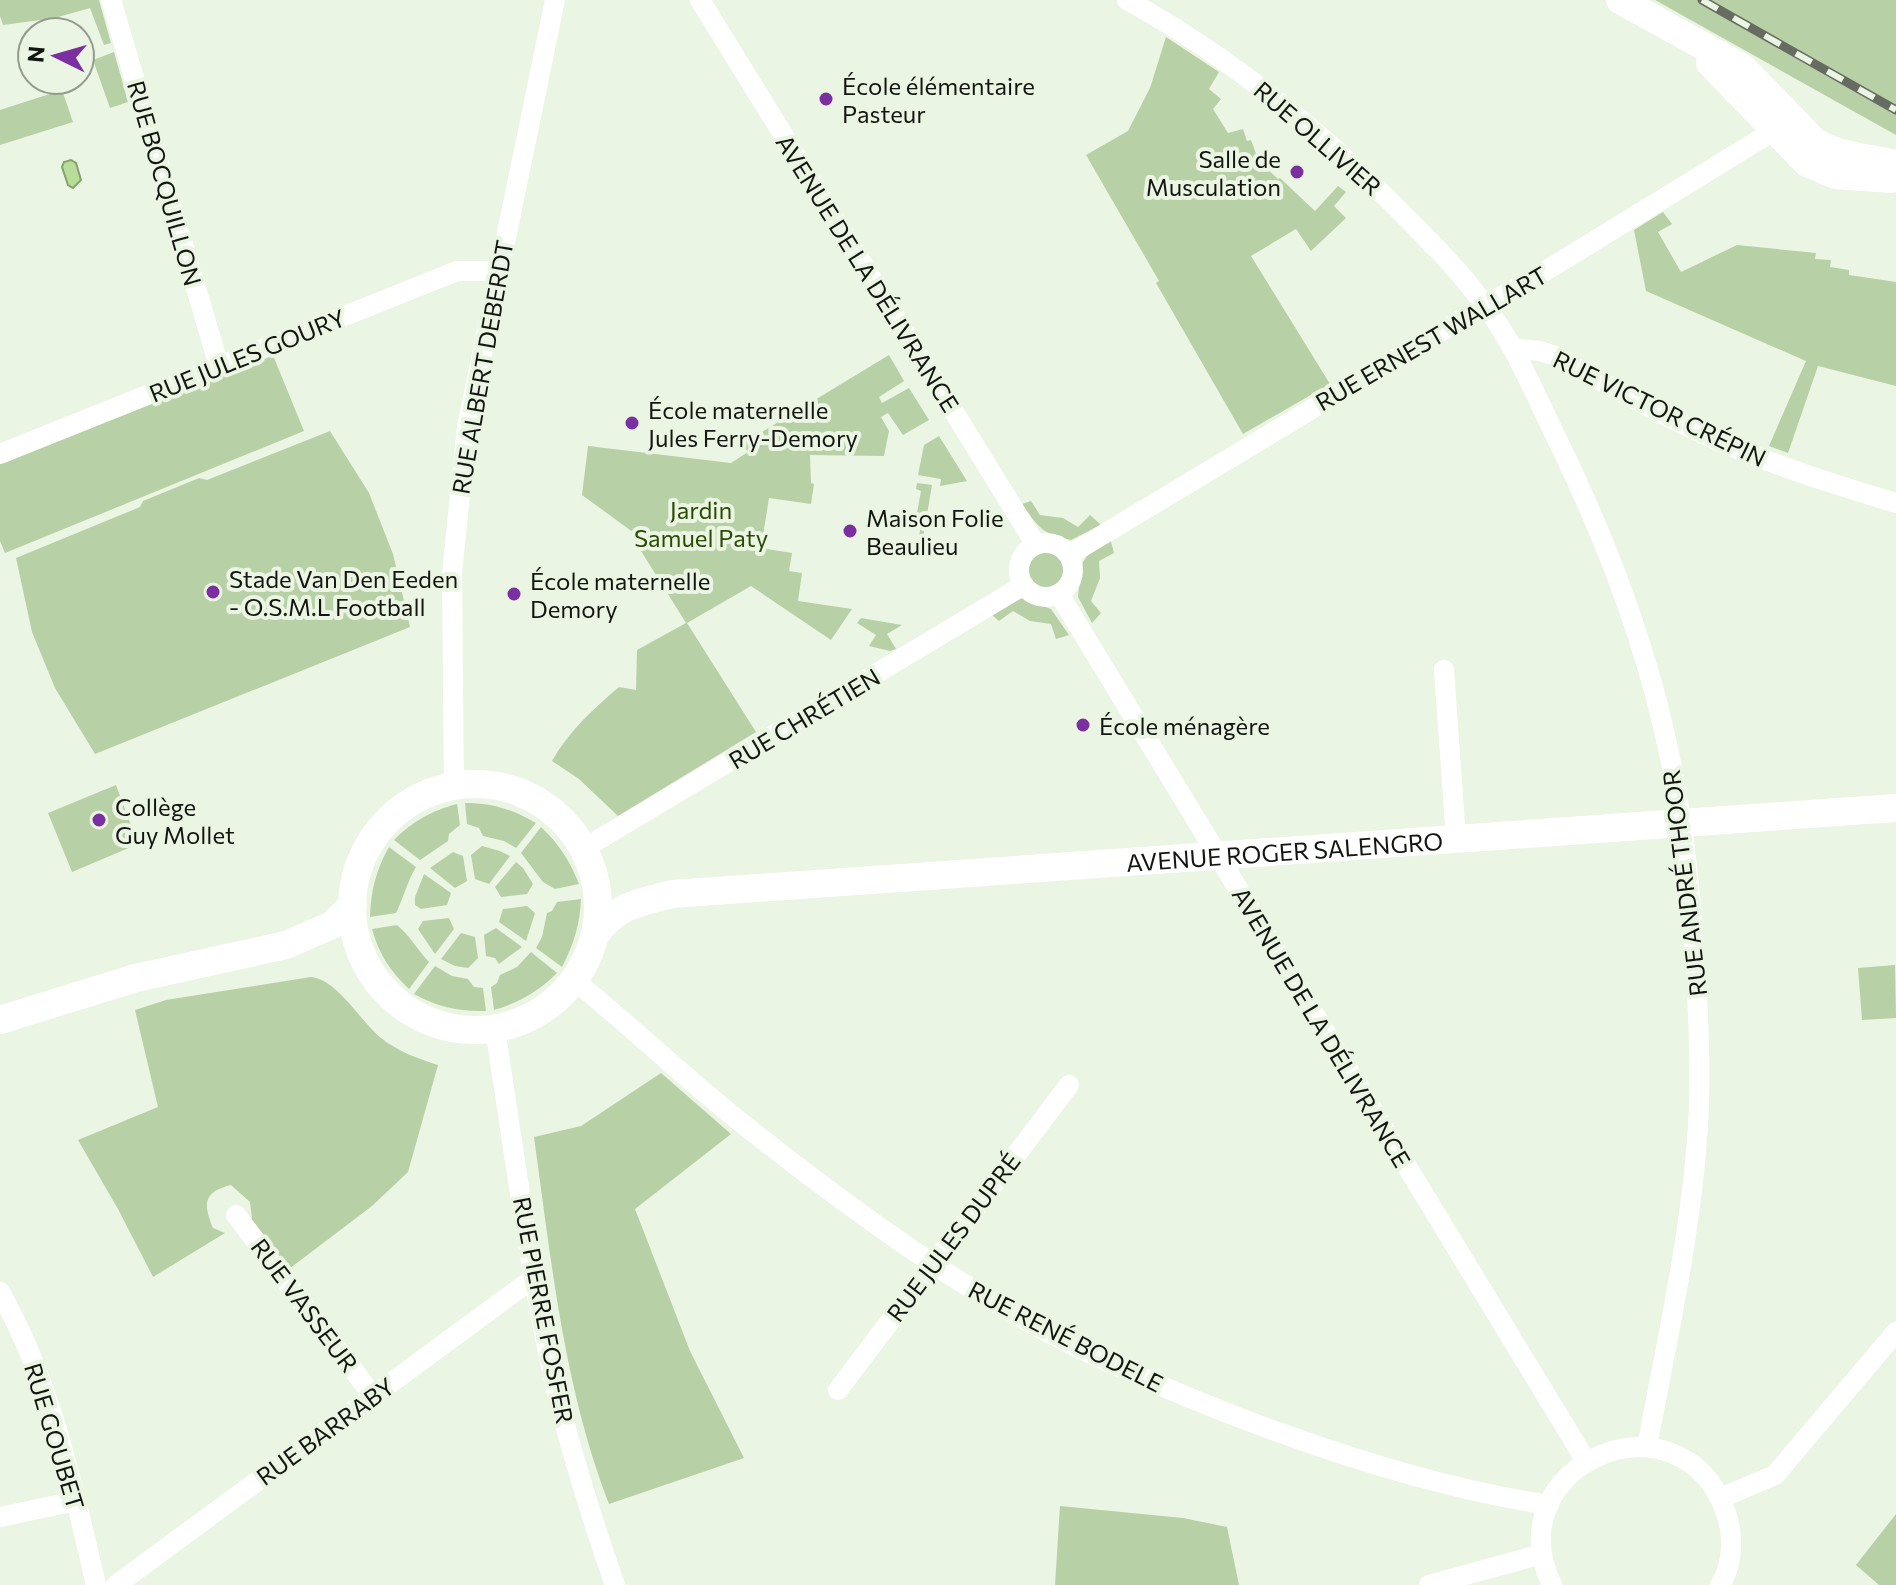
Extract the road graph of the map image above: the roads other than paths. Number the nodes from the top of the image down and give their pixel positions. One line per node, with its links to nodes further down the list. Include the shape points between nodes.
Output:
1 (111, 0): 12 (street, RUE BOCQUILLON)
2 (555, 0): 9 (street, RUE ALBERT DEBERDT)
3 (700, 0): 15 (street, AVENUE DE LA DÉLIVRANCE)
4 (1127, 0): 10 (street, RUE OLLIVIER, via 1222,58 1320,136 1448,259)
5 (1620, 0): 6 (street, via 1743,68)
6 (1784, 125): 7 (street, via 1834,152); 8 (street, via 1799,157 1816,168 1844,176); 10 (street, RUE ERNEST WALLART)
7 (1896, 164)
8 (1896, 179)
9 (498, 271): 12 (street, RUE JULES GOURY, via 457,271); 20 (street, RUE ALBERT DEBERDT, via 467,427 453,554)
10 (1485, 305): 11 (street, RUE ANDRÉ THOOR); 16 (street, RUE ERNEST WALLART)
11 (1513, 348): 14 (street, RUE VICTOR CRÉPIN, via 1555,356 1739,450); 22 (street, RUE ANDRÉ THOOR, via 1588,503 1628,608 1662,725)
12 (219, 366): 13 (street, RUE JULES GOURY)
13 (0, 454)
14 (1896, 503)
15 (1036, 545): 16 (street, via 1057,545); 17 (street, via 1022,558)
16 (1069, 555): 18 (street, via 1071,581)
17 (1024, 585): 18 (street, via 1043,597); 25 (street, RUE CHRÉTIEN)
18 (1059, 594): 24 (street, AVENUE DE LA DÉLIVRANCE)
19 (1444, 670): 23 (street)
20 (454, 786): 25 (street, via 489,785 523,794 570,829); 27 (street, via 412,803 378,833 359,867)
21 (1896, 808): 22 (street, AVENUE ROGER SALENGRO)
22 (1681, 823): 23 (street, AVENUE ROGER SALENGRO); 42 (street, RUE ANDRÉ THOOR, via 1698,1010 1698,1124 1683,1262)
23 (1456, 839): 24 (street, AVENUE ROGER SALENGRO)
24 (1218, 856): 26 (street, AVENUE ROGER SALENGRO); 43 (street, AVENUE DE LA DÉLIVRANCE)
25 (587, 858): 26 (street, AVENUE ROGER SALENGRO, via 603,880 619,887); 28 (street, via 598,901)
26 (672, 894): 28 (street, AVENUE ROGER SALENGRO, via 617,911)
27 (353, 905): 29 (street, via 332,925); 30 (street)
28 (594, 937): 31 (street)
29 (286, 945): 30 (street, via 339,949); 32 (street, via 136,978)
30 (365, 960): 33 (street, via 383,989 418,1016 450,1028)
31 (574, 980): 33 (street, via 539,1012); 36 (street, RUE RENÉ BODELE, via 746,1127)
32 (0, 1020)
33 (495, 1029): 37 (street, RUE PIERRE FOSFER)
34 (1069, 1085): 36 (street, RUE JULES DUPRÉ)
35 (236, 1215): 41 (street, RUE VASSEUR)
36 (933, 1262): 40 (street, RUE JULES DUPRÉ); 46 (street, RUE RENÉ BODELE, via 1061,1339 1214,1408 1383,1467)
37 (535, 1277): 41 (street, RUE BARRABY); 51 (street, RUE PIERRE FOSFER, via 575,1460)
38 (2, 1299): 45 (street, RUE GOUBET, via 42,1387)
39 (1896, 1332): 44 (street, via 1775,1475)
40 (838, 1390)
41 (373, 1396): 50 (street, RUE BARRABY)
42 (1647, 1447): 43 (street, via 1626,1447); 44 (street, via 1688,1462)
43 (1586, 1461): 46 (street, via 1570,1473)
44 (1721, 1498): 54 (street, via 1730,1524 1731,1552)
45 (76, 1501): 47 (street); 49 (street, RUE GOUBET)
46 (1549, 1505): 48 (street)
47 (0, 1517)
48 (1542, 1554): 52 (street); 53 (street)
49 (96, 1585)
50 (116, 1585)
51 (615, 1585)
52 (1429, 1585)
53 (1552, 1585)
54 (1720, 1585)

